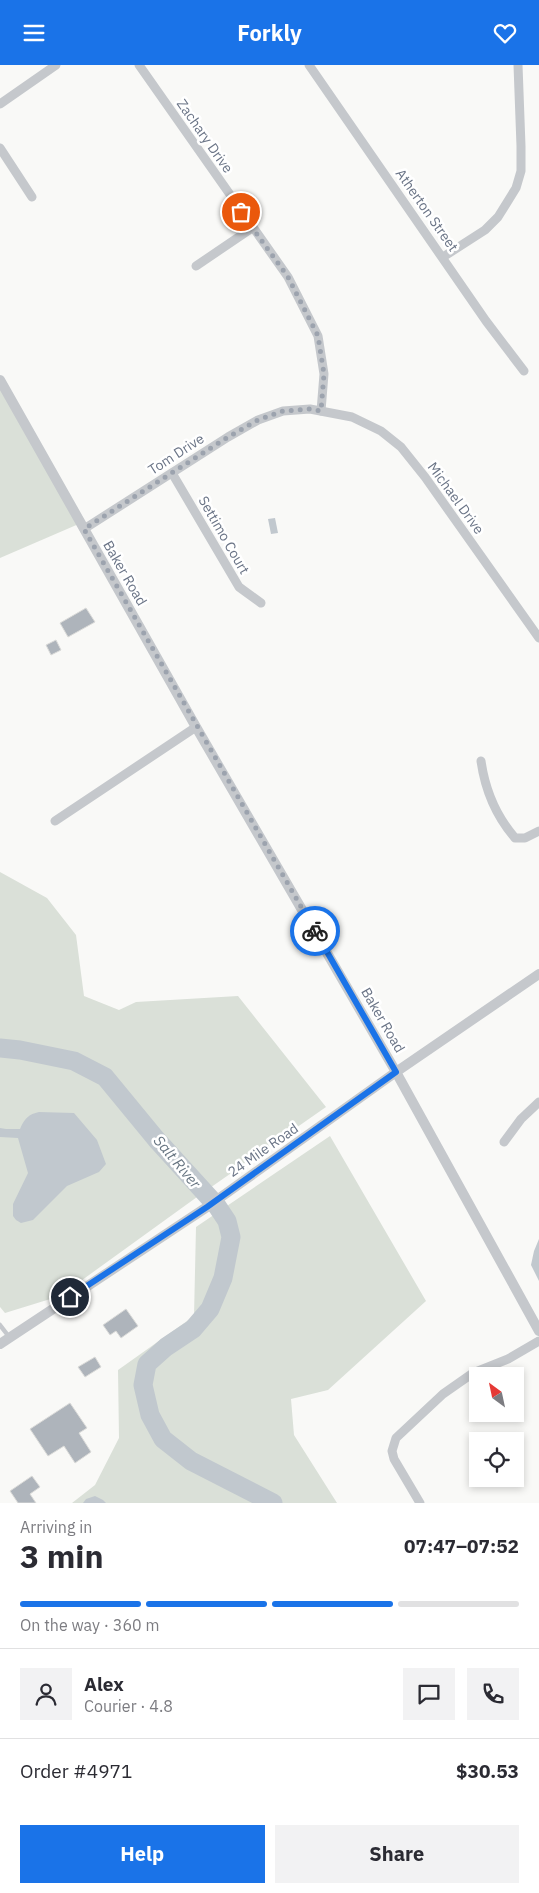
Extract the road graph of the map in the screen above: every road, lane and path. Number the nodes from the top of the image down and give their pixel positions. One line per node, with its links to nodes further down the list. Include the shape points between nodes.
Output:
1 (56, 65): 5 (street)
2 (139, 65): 8 (street, Zachary Drive)
3 (309, 65): 9 (street, Atherton Street)
4 (518, 65): 9 (street, via 521,163 516,188 498,217 485,230)
5 (0, 104)
6 (0, 148): 7 (street)
7 (32, 197)
8 (252, 228): 10 (street); 13 (street, Zachary Drive, via 288,277 318,336 324,374)
9 (443, 257): 11 (street, Atherton Street)
10 (196, 266)
11 (524, 371)
12 (0, 381): 15 (street, Baker Road)
13 (321, 411): 14 (street, Tom Drive, via 283,411 258,420); 17 (street, Michael Drive, via 352,417 381,431 401,447)
14 (172, 473): 15 (street, Tom Drive); 16 (street, Settimo Court, via 238,587)
15 (84, 529): 18 (street, Baker Road)
16 (261, 603)
17 (539, 638)
18 (196, 727): 20 (street); 23 (street, Baker Road)
19 (481, 761): 21 (street, via 484,783 503,824 515,838 525,838)
20 (55, 821)
21 (539, 831)
22 (539, 974): 23 (street, 24 Mile Road)
23 (396, 1072): 27 (street, Baker Road); 28 (street, 24 Mile Road, via 207,1207)
24 (539, 1102): 25 (street)
25 (504, 1142)
26 (0, 1325): 28 (lane)
27 (539, 1331)
28 (10, 1337): 30 (street, 24 Mile Road)
29 (539, 1341): 31 (street, via 457,1383 396,1438 392,1451 396,1464)
30 (0, 1344)
31 (420, 1503)

